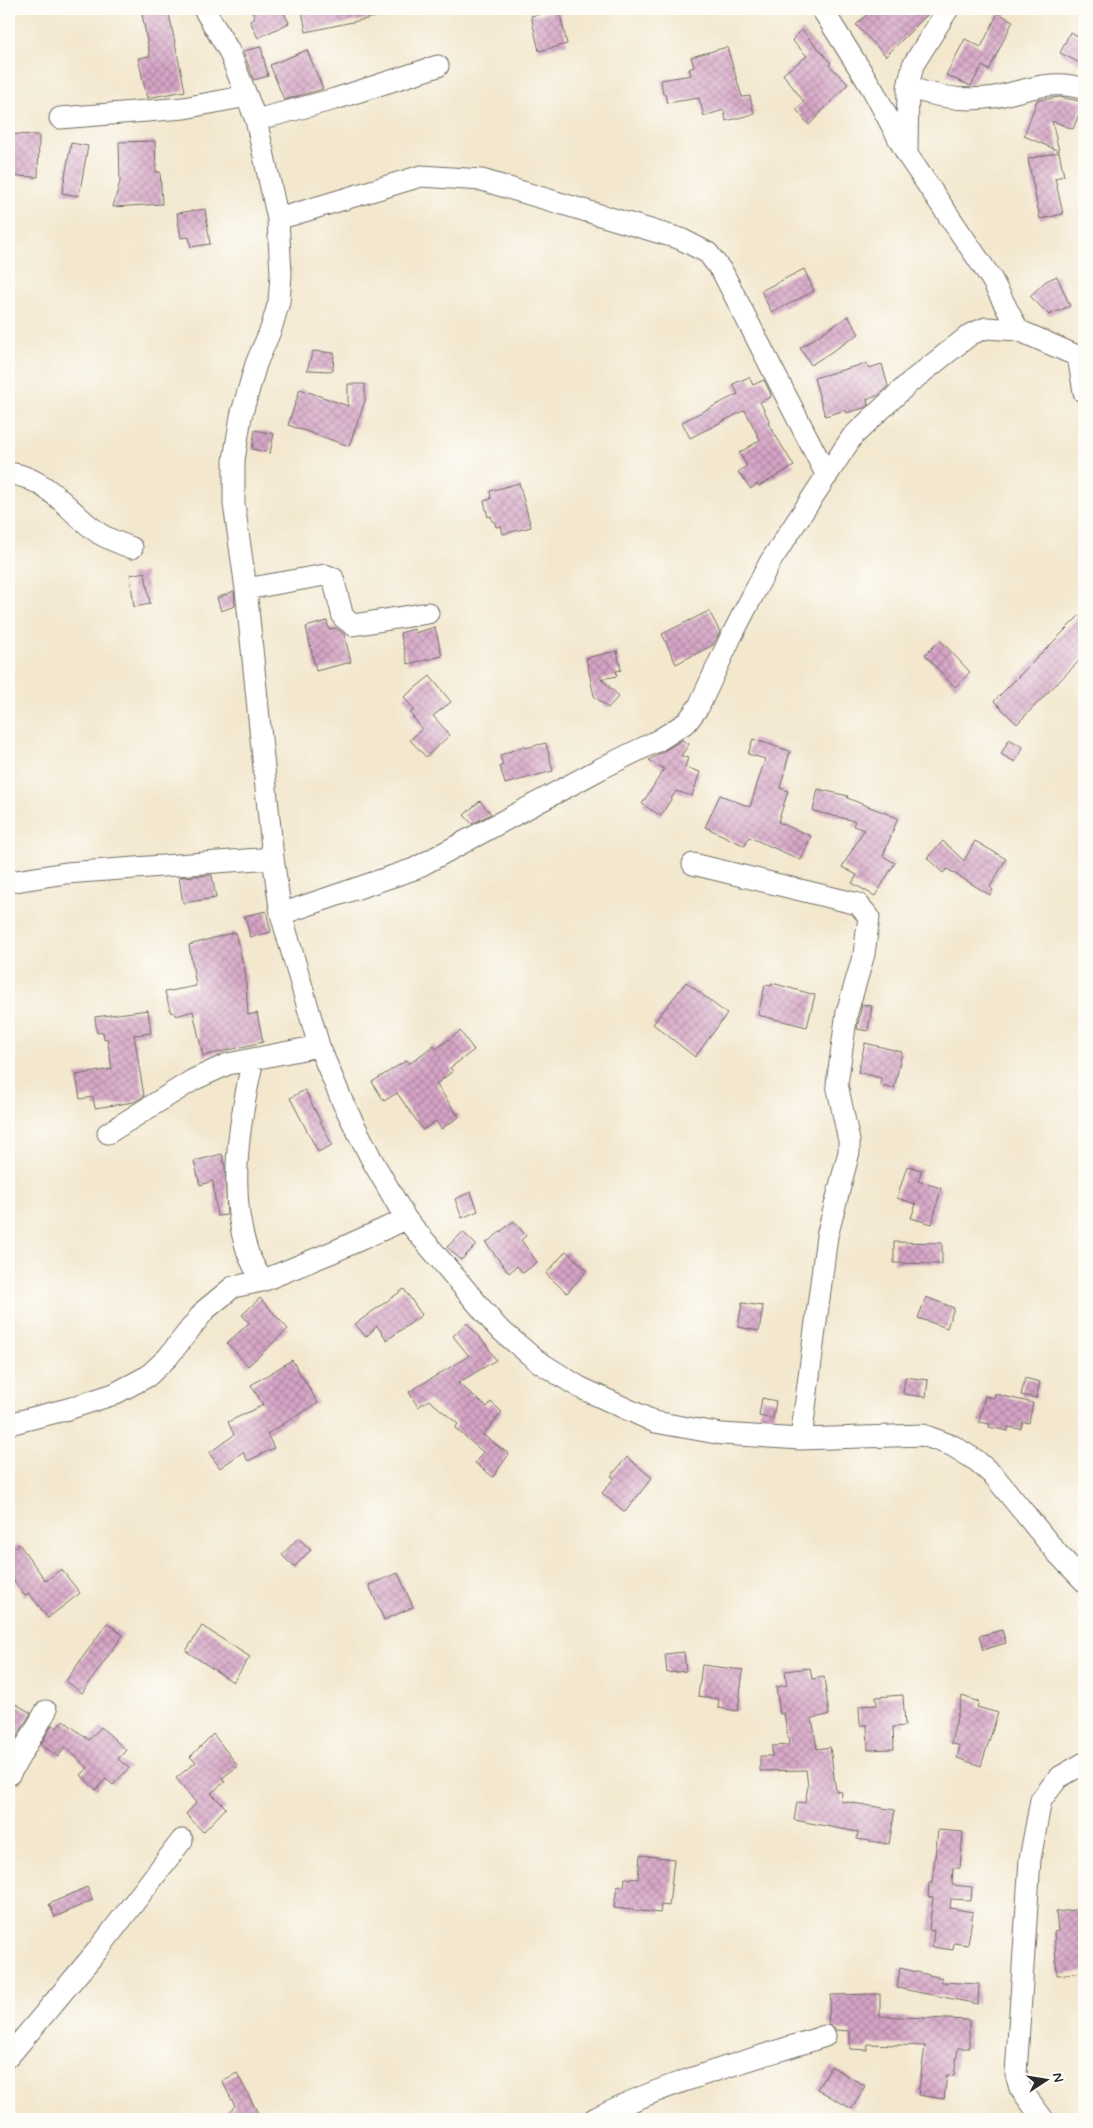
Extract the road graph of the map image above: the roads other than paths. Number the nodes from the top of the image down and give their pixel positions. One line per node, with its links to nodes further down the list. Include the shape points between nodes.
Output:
1 (204, 9): 7 (street, via 229,52)
2 (822, 9): 10 (street, via 873,90)
3 (948, 9): 5 (street, via 913,65)
4 (438, 66): 9 (street)
5 (908, 87): 6 (street, via 936,97 966,98 994,97 1035,86 1059,84); 10 (street)
6 (1084, 89)
7 (246, 96): 8 (street, via 184,108); 9 (street)
8 (60, 118)
9 (256, 120): 11 (street)
10 (908, 156): 12 (street, via 991,278)
11 (278, 219): 16 (street, via 421,176 482,180 688,243 708,253 723,273); 18 (street, via 279,302 241,416 234,460 234,504)
12 (1018, 330): 13 (street); 16 (street, via 986,328 971,334 909,382 852,437)
13 (1081, 357): 14 (street)
14 (1084, 392)
15 (9, 473): 17 (street, via 26,477 60,497 101,534)
16 (827, 476): 23 (street, via 770,562 699,706 687,722 414,869)
17 (132, 548)
18 (246, 589): 19 (street, via 325,575 333,578 343,617 353,625); 20 (street)
19 (428, 613)
20 (273, 858): 22 (street, via 66,873); 23 (street)
21 (693, 864): 30 (street, via 858,904 868,917 864,954 846,1012 837,1084 849,1152 827,1236)
22 (9, 882)
23 (281, 914): 24 (street)
24 (320, 1046): 25 (street); 27 (street, via 347,1111)
25 (253, 1059): 26 (street, via 228,1064 193,1080); 28 (street, via 244,1102 238,1159 238,1204 247,1251)
26 (108, 1133)
27 (406, 1219): 28 (street); 30 (street, via 497,1327 536,1360 579,1387 655,1422 722,1434)
28 (262, 1281): 29 (street, via 233,1287 205,1310 168,1357 148,1376 114,1394)
29 (9, 1424)
30 (801, 1439): 31 (street, via 923,1436 953,1446 977,1461 994,1477)
31 (1084, 1581)
32 (46, 1711): 34 (street)
33 (1084, 1763): 39 (street, via 1058,1778 1041,1800 1030,1859 1016,2074 1020,2088)
34 (9, 1775)
35 (182, 1840): 37 (street, via 97,1951)
36 (825, 2036): 38 (street, via 617,2107)
37 (9, 2056)
38 (594, 2119)
39 (1043, 2119)

